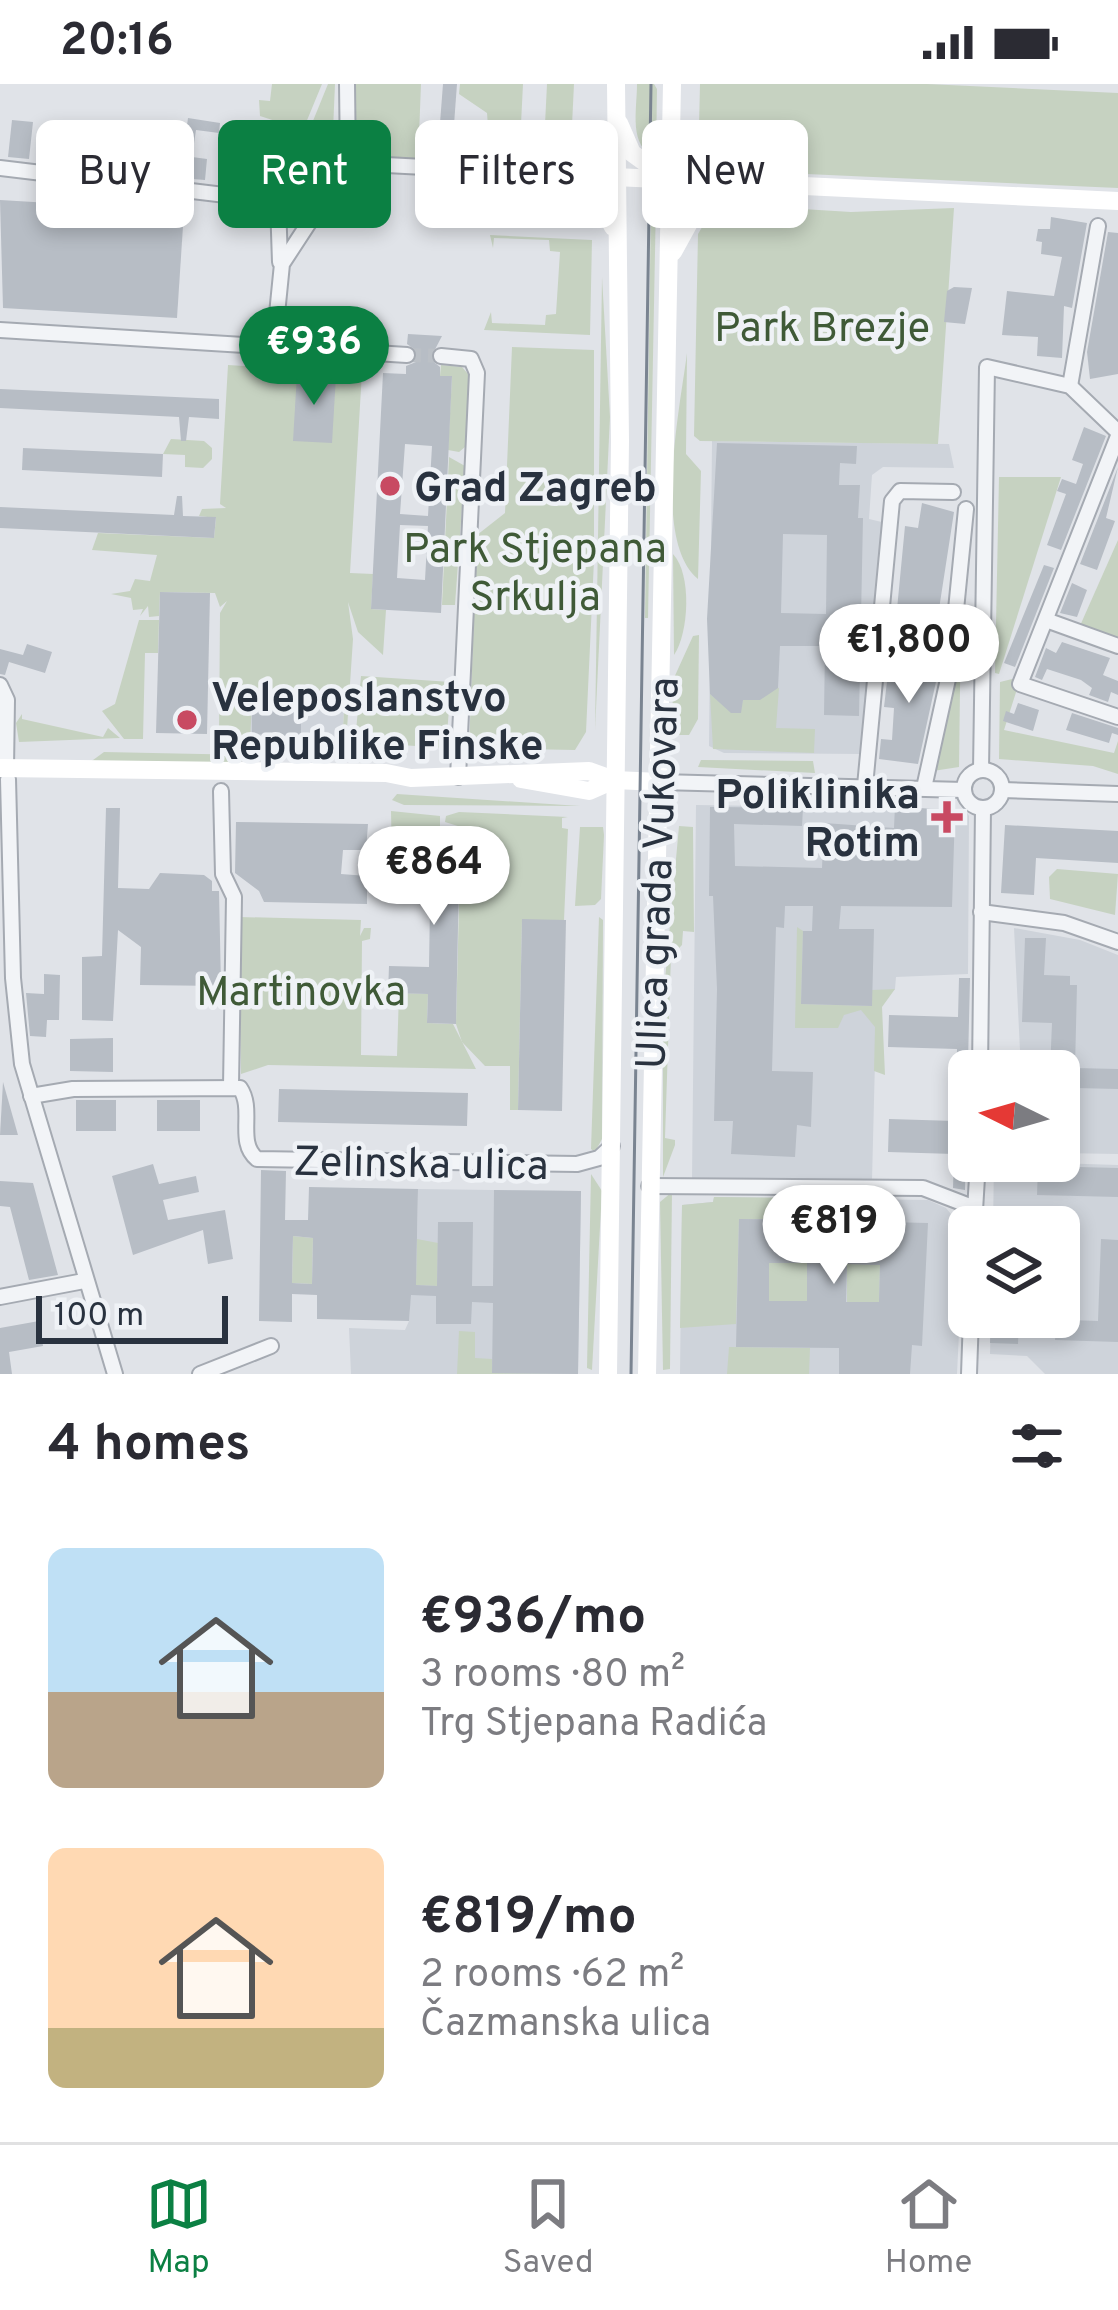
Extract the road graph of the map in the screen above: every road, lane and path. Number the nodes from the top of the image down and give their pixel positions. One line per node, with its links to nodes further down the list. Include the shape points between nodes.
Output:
1 (346, 84): 6 (street)
2 (616, 84): 5 (main road, Ulica grada Vukovara)
3 (658, 84): 8 (main road)
4 (672, 84): 9 (main road, Ulica grada Vukovara)
5 (616, 114): 7 (main road, Ulica grada Vukovara); 10 (main road)
6 (347, 120)
7 (616, 120)
8 (670, 120)
9 (670, 120)
10 (642, 160)
11 (0, 167): 13 (street)
12 (808, 186): 14 (main road)
13 (218, 194)
14 (1118, 201)
15 (1098, 226): 29 (street)
16 (278, 228): 24 (street)
17 (305, 228): 24 (street)
18 (613, 228): 22 (main road)
19 (614, 228): 22 (main road, Ulica grada Vukovara)
20 (669, 228): 23 (main road, Ulica grada Vukovara)
21 (686, 228): 23 (main road)
22 (614, 231): 40 (main road, Ulica grada Vukovara)
23 (668, 267): 41 (main road, Ulica grada Vukovara)
24 (279, 273): 26 (street)
25 (0, 330): 26 (street)
26 (274, 344): 27 (street)
27 (407, 355)
28 (441, 356): 39 (street, via 471,359 477,373)
29 (1070, 386): 30 (street); 37 (street, via 987,367)
30 (1118, 434): 33 (street)
31 (952, 492): 42 (street, via 900,490 892,501)
32 (966, 509): 43 (street, via 950,670)
33 (1046, 620): 34 (street); 36 (street, via 1020,684)
34 (1118, 646)
35 (0, 685): 38 (street, via 7,700)
36 (1118, 717)
37 (982, 770): 44 (street); 45 (street)
38 (4, 773): 39 (main road); 53 (street, via 13,978)
39 (458, 777): 40 (main road, via 590,770)
40 (614, 780): 41 (main road); 54 (main road, Ulica grada Vukovara)
41 (660, 782): 42 (street); 56 (main road, Ulica grada Vukovara)
42 (865, 786): 43 (street)
43 (924, 788): 44 (street)
44 (964, 790): 48 (street)
45 (1002, 790): 47 (street); 48 (street)
46 (221, 791): 52 (street, via 223,874 234,896)
47 (1118, 794)
48 (983, 808): 49 (street)
49 (980, 911): 50 (street, via 1049,920); 51 (street)
50 (1118, 942)
51 (980, 1050)
52 (231, 1086): 53 (street); 55 (street, Zelinska ulica, via 245,1093 246,1141 257,1159)
53 (31, 1096): 59 (street)
54 (613, 1142): 55 (street, Zelinska ulica); 57 (main road, Ulica grada Vukovara)
55 (585, 1163): 57 (street, Zelinska ulica)
56 (659, 1186): 58 (street, via 923,1188); 66 (main road, Ulica grada Vukovara)
57 (612, 1190): 65 (main road, Ulica grada Vukovara)
58 (970, 1206)
59 (84, 1281): 60 (street); 63 (street)
60 (0, 1297)
61 (970, 1338): 67 (street)
62 (271, 1346): 64 (street)
63 (116, 1374)
64 (200, 1374)
65 (608, 1374)
66 (647, 1374)
67 (969, 1374)

